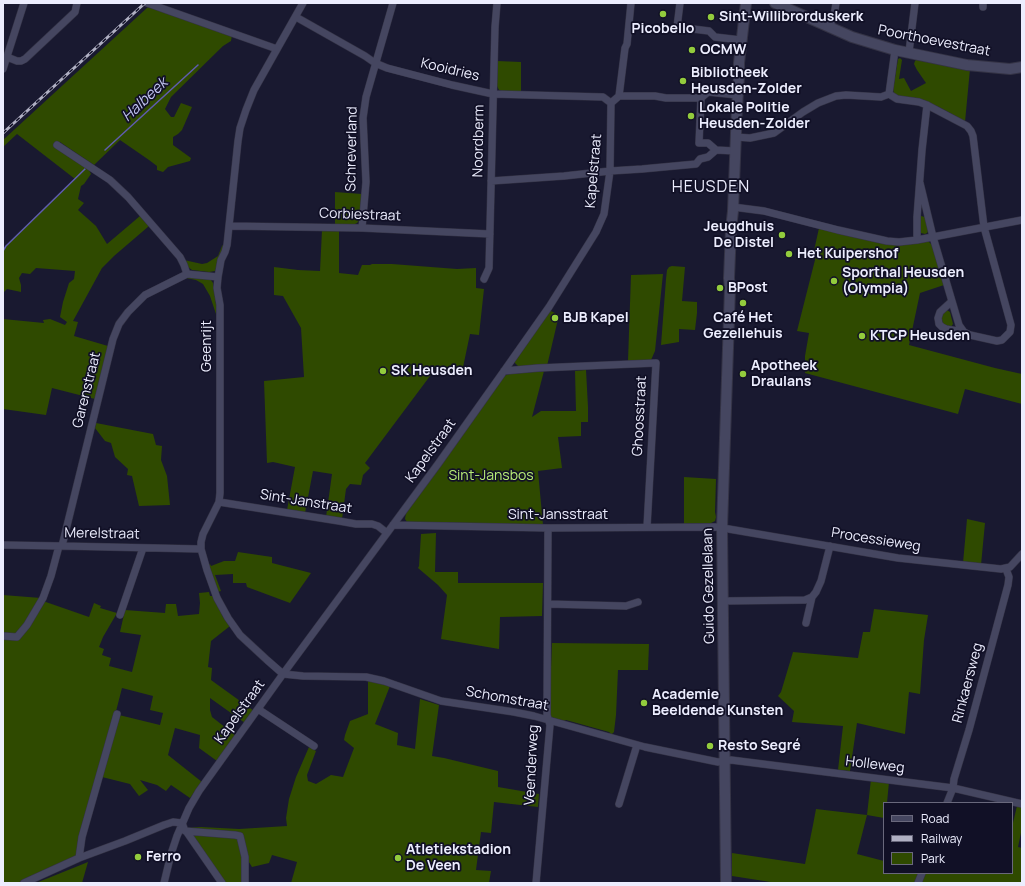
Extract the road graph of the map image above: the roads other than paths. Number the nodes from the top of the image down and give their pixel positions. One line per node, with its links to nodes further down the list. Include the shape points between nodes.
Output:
1 (24, 3): 20 (street)
2 (77, 3): 20 (street, via 75,12 25,59 17,61)
3 (147, 3): 17 (street)
4 (303, 3): 14 (street, Geenrijt)
5 (393, 3): 21 (street, Schreverland)
6 (497, 3): 25 (street, Noordberm)
7 (631, 3): 28 (street)
8 (680, 3): 16 (street, via 677,23 709,31 715,37)
9 (746, 3): 16 (main road)
10 (751, 3): 24 (main road, via 744,64)
11 (776, 3): 15 (main road, Poorthoevestraat)
12 (836, 3): 15 (street)
13 (915, 3): 19 (street)
14 (296, 17): 17 (street, Geenrijt); 21 (street, Kooidries)
15 (829, 28): 18 (main road, Poorthoevestraat)
16 (738, 39): 24 (main road)
17 (277, 49): 41 (street, Geenrijt, via 254,90 240,128)
18 (895, 50): 19 (main road, Poorthoevestraat); 27 (street)
19 (909, 52): 22 (main road, Poorthoevestraat, via 967,65 1010,69)
20 (7, 57): 23 (street)
21 (375, 63): 25 (street, Kooidries, via 401,72); 43 (street, Schreverland, via 366,97 364,118 366,182)
22 (1022, 67)
23 (3, 69)
24 (740, 76): 26 (main road, Guido Gezellelaan)
25 (493, 94): 30 (street, Kooidries, via 603,97); 37 (street, Noordberm)
26 (737, 94): 29 (street, via 708,92); 32 (main road, Guido Gezellelaan)
27 (889, 94): 31 (street, via 897,99); 32 (street, via 881,97 836,96 818,103 774,133 750,138)
28 (619, 96): 29 (street); 30 (street)
29 (701, 98): 34 (street, via 699,142 708,143)
30 (611, 103): 36 (street, Kapelstraat)
31 (927, 105): 38 (street); 42 (street, via 967,126 971,131)
32 (736, 137): 35 (main road, Guido Gezellelaan)
33 (57, 145): 47 (street, via 110,180 128,197 180,257)
34 (716, 150): 35 (street); 36 (street, via 696,164)
35 (735, 151): 39 (main road, Guido Gezellelaan)
36 (610, 171): 37 (street); 52 (street, Kapelstraat, via 604,214 596,232 549,307)
37 (491, 181): 44 (street, Noordberm)
38 (920, 183): 45 (street); 46 (street)
39 (733, 209): 46 (street, via 764,211 879,240); 57 (main road, Guido Gezellelaan)
40 (1022, 220): 42 (street)
41 (230, 226): 43 (street, Corbiestraat); 48 (street, Geenrijt)
42 (984, 227): 45 (street); 51 (street, via 1011,325 1010,332 1002,340 996,341)
43 (362, 228): 44 (street, Corbiestraat)
44 (490, 234): 49 (street, Noordberm, via 489,268)
45 (933, 236): 46 (street); 50 (street)
46 (917, 240)
47 (187, 274): 48 (street); 60 (street, Garenstraat, via 145,295 119,324 113,339)
48 (218, 277): 53 (street, Geenrijt)
49 (484, 279)
50 (952, 302): 51 (street, via 959,325); 51 (street, via 940,312 939,324 944,328)
51 (964, 332)
52 (504, 371): 54 (street, Kapelstraat); 55 (street, Ghoosstraat, via 656,363)
53 (219, 502): 58 (street, Sint-Janstraat, via 356,524 372,524); 63 (street, Geenrijt, via 203,534)
54 (393, 525): 56 (street, Sint-Jansstraat); 58 (street, Kapelstraat)
55 (646, 527): 56 (street, Sint-Jansstraat); 57 (street, Sint-Jansstraat)
56 (548, 528): 69 (street, Veenderweg)
57 (722, 528): 61 (street, Processieweg); 67 (main road, Guido Gezellelaan)
58 (387, 533): 73 (street, Kapelstraat)
59 (3, 545): 60 (street, Merelstraat)
60 (61, 546): 62 (street, Merelstraat); 72 (street, Garenstraat, via 43,598 27,625 17,637)
61 (830, 546): 65 (street, Processieweg, via 898,558); 66 (street, via 821,581)
62 (143, 548): 63 (street, Merelstraat); 70 (street)
63 (201, 549): 73 (street, Geenrijt, via 217,598 228,618 240,635)
64 (1022, 554): 65 (street)
65 (1006, 569): 80 (street, Rinkaersweg, via 1008,585)
66 (812, 597): 67 (street, via 805,600); 71 (street)
67 (723, 601): 79 (main road, Guido Gezellelaan)
68 (638, 602): 69 (street, via 626,606)
69 (548, 604): 76 (street, Veenderweg)
70 (120, 615)
71 (806, 623)
72 (3, 636)
73 (283, 674): 74 (street, Kapelstraat); 76 (street, Schomstraat, via 366,677 442,701)
74 (258, 709): 78 (street); 84 (street, Kapelstraat, via 200,791)
75 (117, 714): 86 (street, via 82,837)
76 (548, 719): 77 (street, Schomstraat); 91 (street, Veenderweg, via 550,725)
77 (637, 745): 79 (street, Schomstraat, via 718,762); 82 (street)
78 (314, 746)
79 (724, 761): 80 (street, Holleweg); 92 (main road, Guido Gezellelaan)
80 (953, 788): 81 (street, Rinkaersweg); 83 (street, Holleweg)
81 (947, 802)
82 (619, 804)
83 (1022, 804)
84 (182, 824): 85 (street); 86 (street, via 173,822); 88 (street, Kapelstraat)
85 (186, 831): 89 (street); 90 (street, via 240,836 245,857)
86 (79, 858): 87 (street)
87 (24, 883)
88 (164, 883)
89 (222, 883)
90 (245, 883)
91 (536, 883)
92 (726, 883)

